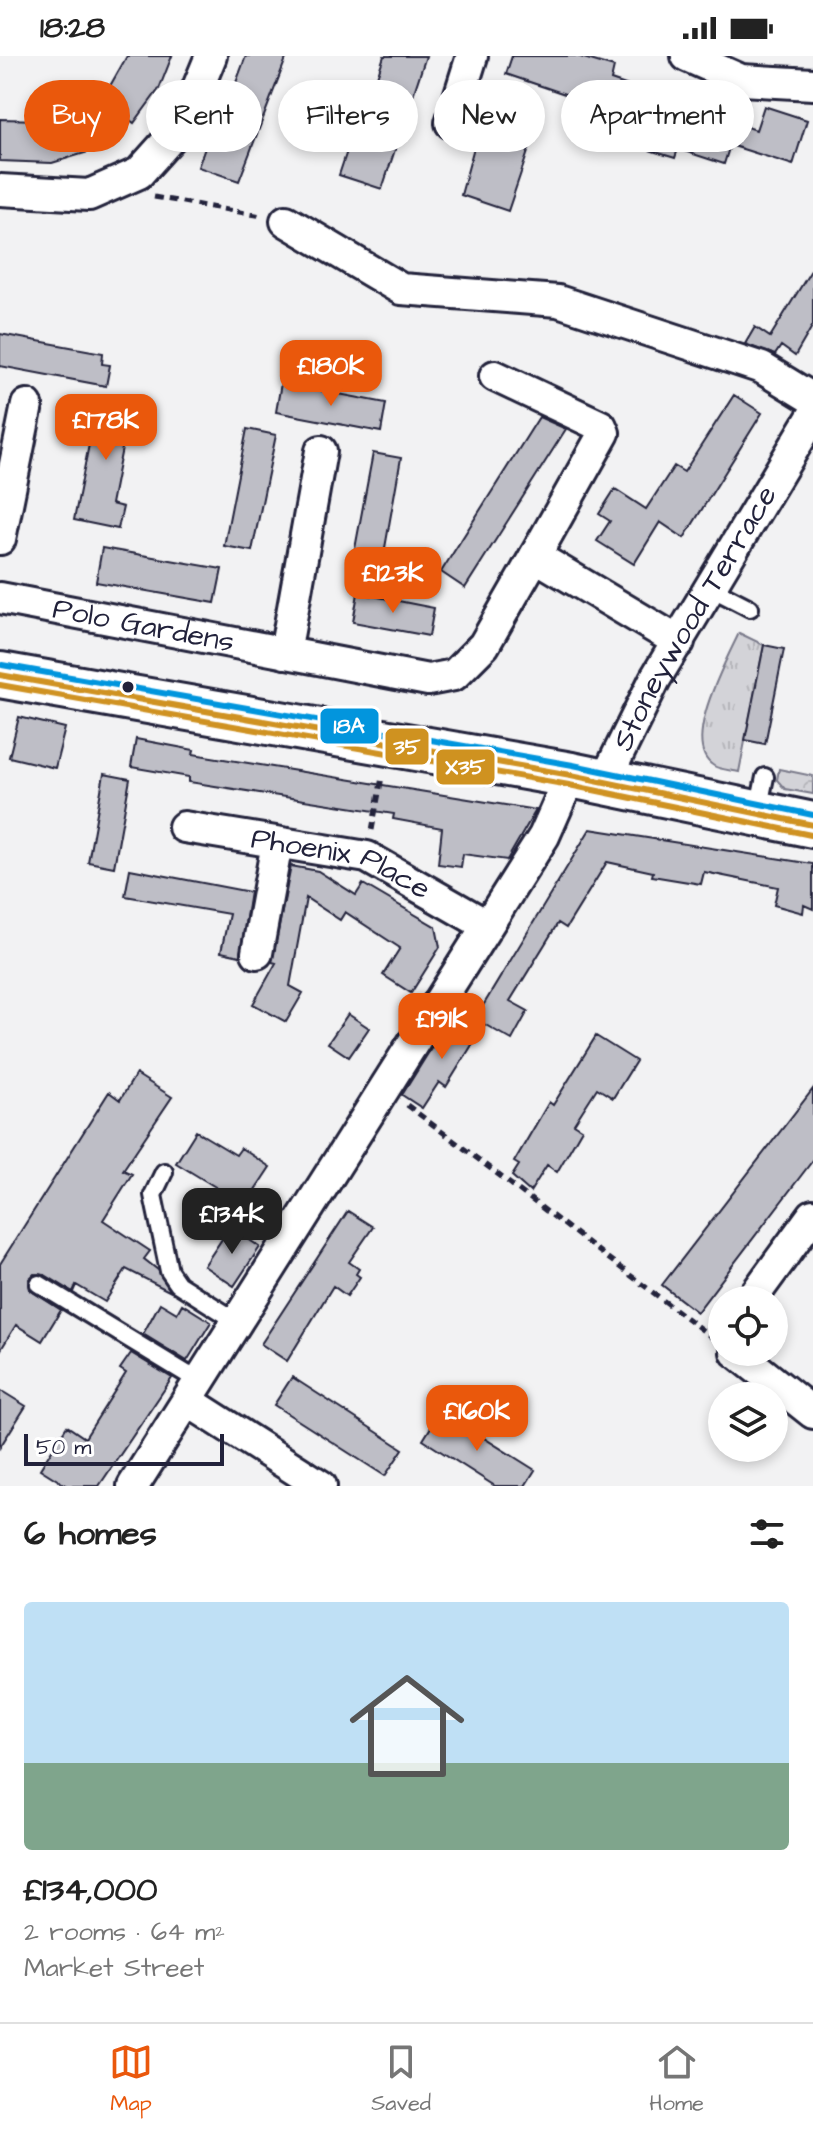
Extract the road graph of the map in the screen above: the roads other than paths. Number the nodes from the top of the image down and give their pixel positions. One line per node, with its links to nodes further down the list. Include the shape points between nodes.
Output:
1 (211, 56): 6 (street, via 183,124 139,173 89,195)
2 (472, 56): 4 (street)
3 (687, 56): 5 (street, via 741,80)
4 (464, 80)
5 (813, 84)
6 (0, 190)
7 (286, 221): 9 (street, via 401,289 558,301 762,368)
8 (495, 376): 14 (street, Polo Gardens, via 601,426 604,433)
9 (813, 399)
10 (27, 405): 13 (street)
11 (813, 416): 15 (street, Stoneywood Terrace)
12 (321, 451): 19 (street)
13 (0, 539)
14 (535, 556): 18 (street); 19 (street, Polo Gardens, via 484,645 454,675 428,680)
15 (711, 588): 17 (lane); 18 (street, Stoneywood Terrace)
16 (0, 598): 19 (street, Polo Gardens)
17 (750, 608)
18 (679, 642): 21 (street, Stoneywood Terrace)
19 (285, 653)
20 (0, 675): 21 (main road)
21 (588, 778): 22 (main road, via 762,795); 25 (street, Stoneywood Terrace)
22 (813, 825)
23 (184, 827): 24 (street, Phoenix Place)
24 (277, 843): 25 (street, Phoenix Place, via 367,857); 26 (street)
25 (486, 925): 31 (street, Stoneywood Terrace)
26 (257, 953)
27 (164, 1172): 31 (lane, via 153,1195 169,1271 178,1284)
28 (813, 1215): 30 (street)
29 (39, 1284): 33 (lane)
30 (761, 1286)
31 (238, 1322): 33 (street, Stoneywood Terrace)
32 (754, 1366): 34 (street)
33 (194, 1392): 35 (street, Stoneywood Terrace); 36 (street)
34 (813, 1413)
35 (133, 1486)
36 (321, 1486)

